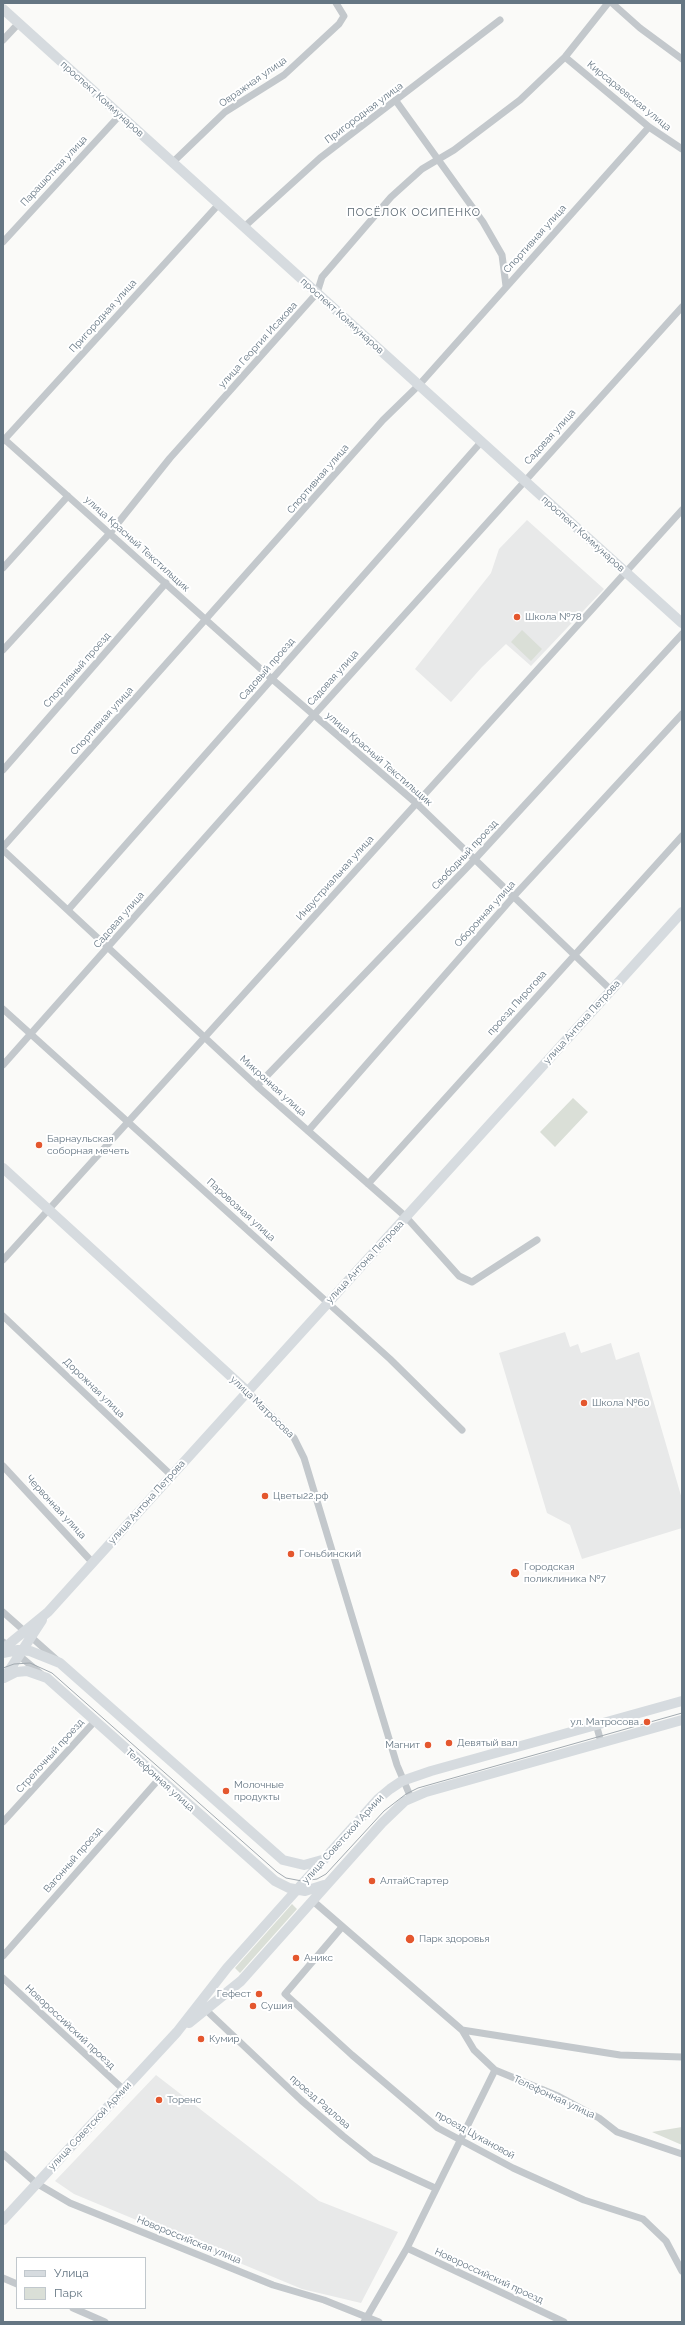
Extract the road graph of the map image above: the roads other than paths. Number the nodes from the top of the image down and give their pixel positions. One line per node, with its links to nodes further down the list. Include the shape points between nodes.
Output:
1 (336, 3): 15 (street, Овражная улица, via 344,16 339,24 284,75 225,112)
2 (608, 3): 8 (street, улица Георгия Исакова)
3 (612, 3): 9 (street, via 640,28)
4 (3, 9): 6 (street, проспект Коммунаров)
5 (500, 20): 10 (street, Пригородная улица)
6 (18, 24): 7 (street); 11 (street, проспект Коммунаров)
7 (3, 40)
8 (565, 57): 12 (street, Кирсараевская улица); 14 (street, улица Георгия Исакова, via 520,100)
9 (682, 59)
10 (396, 101): 14 (street); 17 (street, Пригородная улица, via 320,158)
11 (120, 115): 15 (street, проспект Коммунаров); 18 (street, Парашютная улица)
12 (649, 127): 13 (street, Кирсараевская улица); 19 (street, Спортивная улица)
13 (682, 149)
14 (439, 159): 19 (street, via 502,254); 20 (street, улица Георгия Исакова, via 422,169 391,197 322,278)
15 (172, 163): 16 (street, проспект Коммунаров)
16 (219, 204): 17 (street, проспект Коммунаров); 23 (street, Пригородная улица)
17 (244, 227): 20 (street, проспект Коммунаров)
18 (3, 242)
19 (506, 286): 22 (street, Спортивная улица)
20 (317, 293): 22 (street, проспект Коммунаров); 28 (street, улица Георгия Исакова, via 170,458)
21 (682, 307): 25 (street, Садовая улица)
22 (419, 385): 24 (street, проспект Коммунаров); 32 (street, Спортивная улица, via 383,420)
23 (4, 440): 26 (street, улица Красный Текстильщик)
24 (482, 441): 25 (street, проспект Коммунаров); 36 (street, Садовый проезд)
25 (524, 480): 30 (street, проспект Коммунаров); 38 (street, Садовая улица)
26 (68, 496): 28 (street, улица Красный Текстильщик); 29 (street)
27 (682, 510): 30 (street, Индустриальная улица)
28 (110, 533): 31 (street, улица Красный Текстильщик); 35 (street, улица Георгия Исакова)
29 (3, 568)
30 (625, 571): 33 (street, проспект Коммунаров); 40 (street, Индустриальная улица)
31 (166, 583): 32 (street, улица Красный Текстильщик); 39 (street, Спортивный проезд)
32 (207, 619): 36 (street, улица Красный Текстильщик); 42 (street, Спортивная улица)
33 (682, 624)
34 (682, 634): 44 (street, Свободный проезд)
35 (3, 650)
36 (272, 680): 38 (street, улица Красный Текстильщик); 46 (street, Садовый проезд)
37 (682, 714): 45 (street, Оборонная улица)
38 (313, 716): 40 (street, улица Красный Текстильщик); 48 (street, Садовая улица)
39 (3, 770)
40 (416, 803): 44 (street, улица Красный Текстильщик); 53 (street, Индустриальная улица)
41 (682, 836): 49 (street, проезд Пирогова)
42 (3, 847)
43 (3, 850): 46 (street, Микронная улица)
44 (475, 859): 45 (street, улица Красный Текстильщик); 55 (street, Свободный проезд)
45 (514, 896): 49 (street, улица Красный Текстильщик); 57 (street, Оборонная улица)
46 (68, 910): 48 (street, Микронная улица)
47 (682, 912): 50 (street, улица Антона Петрова)
48 (108, 948): 52 (street, Садовая улица); 53 (street, Микронная улица)
49 (574, 954): 50 (street, улица Красный Текстильщик); 59 (street, проезд Пирогова)
50 (611, 990): 61 (street, улица Антона Петрова)
51 (3, 1009): 52 (street, Паровозная улица)
52 (31, 1035): 54 (street, Садовая улица); 56 (street, Паровозная улица)
53 (205, 1037): 55 (street, Микронная улица); 56 (street, Индустриальная улица)
54 (3, 1065)
55 (257, 1086): 57 (street, Микронная улица)
56 (130, 1122): 60 (street, Индустриальная улица); 64 (street, Паровозная улица)
57 (308, 1132): 59 (street, Микронная улица)
58 (3, 1168): 60 (street, улица Матросова)
59 (368, 1184): 61 (street, Микронная улица)
60 (49, 1210): 63 (street, Индустриальная улица); 66 (street, улица Матросова)
61 (406, 1217): 62 (street, Микронная улица, via 459,1276 472,1282); 64 (street, улица Антона Петрова)
62 (537, 1240)
63 (3, 1260)
64 (328, 1302): 66 (street, улица Антона Петрова); 67 (street, Паровозная улица)
65 (3, 1316): 69 (street, Дорожная улица)
66 (247, 1391): 69 (street, улица Антона Петрова); 83 (street, улица Матросова, via 294,1438 304,1458)
67 (462, 1430)
68 (3, 1466): 70 (street, Червонная улица)
69 (171, 1475): 70 (street, улица Антона Петрова)
70 (93, 1563): 72 (street, улица Антона Петрова)
71 (3, 1612): 72 (street, Телефонная улица)
72 (28, 1634): 73 (street, улица Антона Петрова); 73 (street, улица Антона Петрова); 74 (street, Телефонная улица)
73 (10, 1649): 74 (street, via 44,1655); 75 (street, Телефонная улица); 76 (street, улица Антона Петрова)
74 (60, 1663): 87 (street, Телефонная улица, via 275,1854)
75 (47, 1678): 76 (street, via 27,1671 16,1672); 79 (street, Телефонная улица)
76 (4, 1679)
77 (682, 1701): 80 (street, улица Советской Армии)
78 (682, 1720): 81 (street, улица Советской Армии)
79 (95, 1721): 82 (street, Телефонная улица); 85 (street, Стрелочный проезд)
80 (596, 1724): 81 (street); 83 (street, улица Советской Армии, via 431,1770)
81 (601, 1742): 84 (street, улица Советской Армии)
82 (158, 1778): 90 (street, Телефонная улица, via 275,1881); 94 (street, Вагонный проезд)
83 (402, 1781): 84 (street, улица Матросова); 86 (street, улица Советской Армии, via 378,1799)
84 (411, 1798): 89 (street, улица Советской Армии, via 395,1810)
85 (3, 1822)
86 (324, 1860): 87 (street, Телефонная улица, via 315,1864); 88 (street, улица Советской Армии)
87 (293, 1864): 88 (street)
88 (306, 1880): 90 (street, улица Советской Армии); 91 (street)
89 (328, 1884): 91 (street, Телефонная улица); 92 (street, улица Советской Армии)
90 (297, 1890): 91 (street, Телефонная улица); 92 (street); 98 (street, улица Советской Армии, via 227,1968)
91 (311, 1890): 92 (street)
92 (312, 1901): 93 (street, Телефонная улица); 96 (street, улица Советской Армии, via 241,1981)
93 (342, 1927): 97 (street, Телефонная улица); 102 (street, проезд Цукановой, via 285,1994 417,2111 438,2128)
94 (3, 1956)
95 (3, 1978): 101 (street, Новороссийский проезд)
96 (206, 2010): 98 (street, улица Советской Армии); 106 (street, проезд Радлова, via 343,2136 372,2158)
97 (462, 2030): 99 (street, via 620,2055); 100 (street, Телефонная улица, via 474,2050)
98 (177, 2032): 101 (street, улица Советской Армии)
99 (682, 2057)
100 (495, 2070): 102 (street); 104 (street, Телефонная улица, via 558,2096 599,2118 617,2132)
101 (124, 2090): 105 (street, улица Советской Армии)
102 (462, 2139): 106 (street); 109 (street, проезд Цукановой, via 513,2168 584,2200 643,2219 666,2241)
103 (3, 2154): 105 (street, Новороссийская улица)
104 (682, 2154)
105 (36, 2183): 107 (street, улица Советской Армии); 113 (street, Новороссийская улица, via 70,2203 273,2285)
106 (436, 2188): 108 (street)
107 (3, 2220)
108 (407, 2248): 113 (street); 116 (street, Новороссийский проезд)
109 (682, 2271)
110 (3, 2278): 111 (street)
111 (16, 2284)
112 (75, 2309): 114 (street)
113 (366, 2319): 115 (street, Новороссийская улица)
114 (105, 2322)
115 (379, 2322)
116 (564, 2322)

